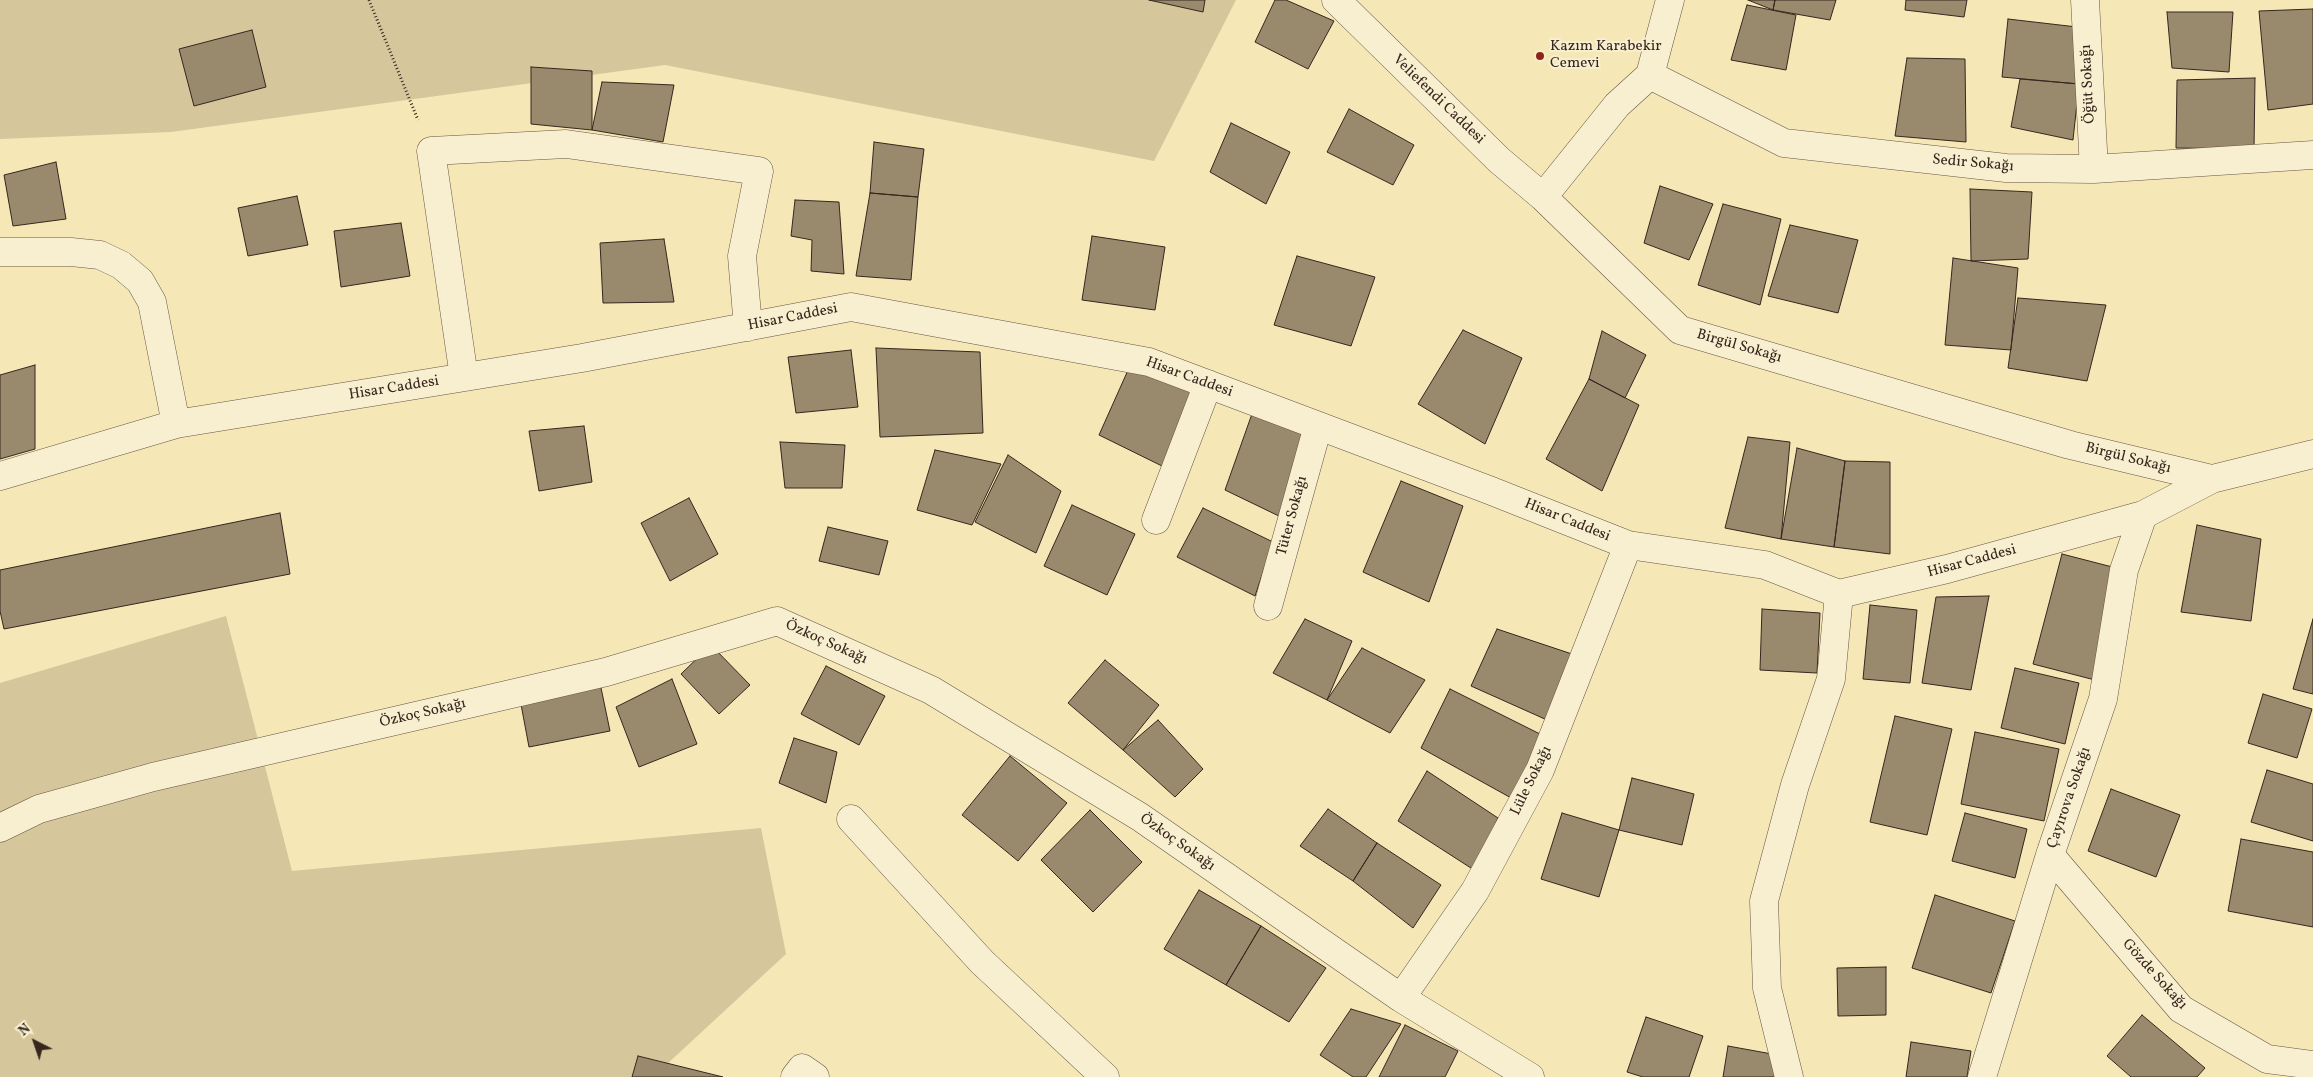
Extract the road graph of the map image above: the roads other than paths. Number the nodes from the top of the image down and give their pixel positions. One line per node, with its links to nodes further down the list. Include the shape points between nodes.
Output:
1 (1336, 0): 7 (street, Veliefendi Caddesi, via 1499,160)
2 (1670, 0): 4 (street)
3 (2085, 0): 6 (street, Öğüt Sokağı)
4 (1650, 75): 6 (street, Sedir Sokağı, via 1784,143 2006,168); 7 (street, via 1617,106)
5 (2313, 155): 6 (street, Sedir Sokağı)
6 (2094, 169)
7 (1544, 197): 16 (street, Birgül Sokağı, via 1680,330 2070,445)
8 (0, 252): 12 (street, via 100,255 121,265 140,281 152,302)
9 (748, 327): 10 (street, Hisar Caddesi); 10 (street, via 742,256 759,171 566,144 431,151); 11 (street, Hisar Caddesi, via 851,307 1149,362)
10 (464, 377): 12 (street, Hisar Caddesi)
11 (1208, 384): 13 (street, Hisar Caddesi); 18 (street)
12 (176, 424): 15 (street, Hisar Caddesi)
13 (1318, 426): 19 (street, Hisar Caddesi); 21 (street, Tüter Sokağı)
14 (2313, 454): 16 (street, Hisar Caddesi)
15 (0, 476)
16 (2212, 479): 17 (street, Hisar Caddesi)
17 (2143, 516): 20 (street, Hisar Caddesi, via 1947,570); 24 (street, Çayırova Sokağı, via 2124,570 2103,699)
18 (1156, 520)
19 (1628, 545): 20 (street, Hisar Caddesi, via 1765,565); 25 (street, Lüle Sokağı, via 1540,770 1475,891)
20 (1839, 594): 31 (street, via 1831,679 1795,785 1764,901 1767,988)
21 (1268, 606)
22 (851, 819): 29 (street, via 982,962)
23 (0, 828): 25 (street, Özkoç Sokağı, via 39,809 153,777 606,672 777,621 931,690 1140,817)
24 (2050, 856): 26 (street, Gözde Sokağı, via 2181,1008 2267,1059); 32 (street, Çayırova Sokağı)
25 (1401, 998): 30 (street, Özkoç Sokağı)
26 (2313, 1065)
27 (795, 1077): 28 (street, via 802,1068)
28 (815, 1077)
29 (1105, 1077)
30 (1530, 1077)
31 (1789, 1077)
32 (1982, 1077)

